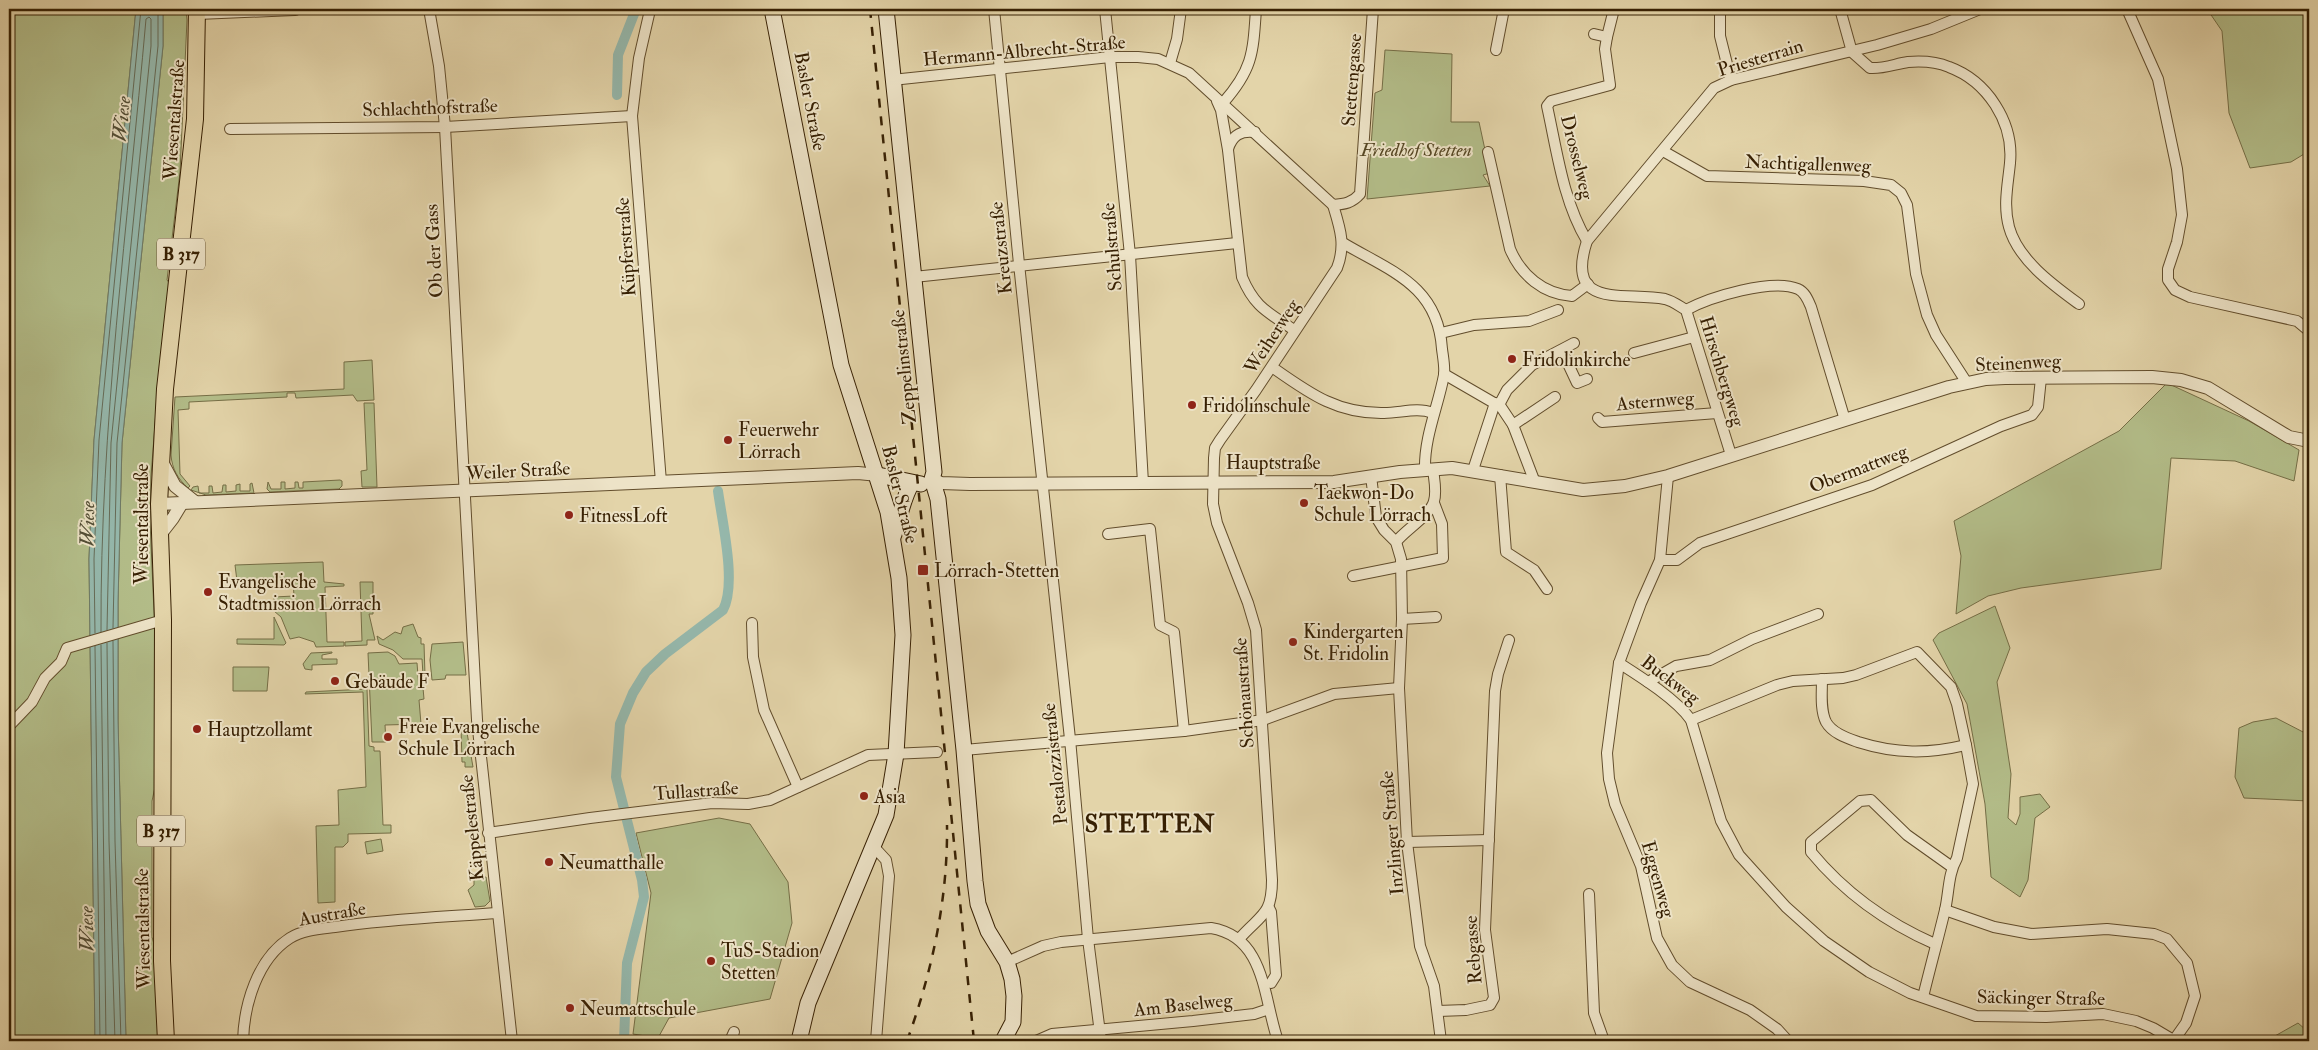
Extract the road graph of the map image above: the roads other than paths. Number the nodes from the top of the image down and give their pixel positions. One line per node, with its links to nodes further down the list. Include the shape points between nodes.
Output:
1 (295, 9): 17 (street)
2 (429, 9): 30 (street, Ob der Gass)
3 (772, 9): 71 (main road, Basler Straße, via 842,365)
4 (886, 9): 25 (main road, Zeppelinstraße)
5 (994, 9): 24 (street, Kreuzstraße)
6 (1105, 9): 22 (street, Schulstraße)
7 (1181, 9): 23 (street)
8 (1256, 9): 28 (street, via 1250,66 1242,82)
9 (1373, 9): 36 (street, Stettengasse, via 1360,194 1353,202)
10 (1503, 9): 20 (street)
11 (1614, 9): 19 (street, Drosselweg)
12 (1720, 9): 26 (street, via 1720,36)
13 (1840, 9): 21 (street)
14 (1980, 9): 21 (street, Priesterrain, via 1931,29)
15 (2127, 9): 48 (street, via 2158,79 2177,169 2182,215 2168,280 2174,290 2190,297 2297,321)
16 (650, 10): 29 (street, Küpferstraße)
17 (198, 11): 68 (main road, Wiesentalstraße / B 317, via 195,119 165,389)
18 (1594, 34): 19 (street)
19 (1607, 37): 37 (street, Drosselweg, via 1610,85 1551,101 1547,106 1565,185 1578,226)
20 (1496, 50)
21 (1852, 52): 26 (street, Priesterrain); 44 (street, via 1870,68 1909,62 1949,67 1983,88 2000,112 2008,141 2010,162 2006,211 2009,228 2036,269)
22 (1110, 57): 23 (street, Hermann-Albrecht-Straße, via 1138,57); 24 (street, Hermann-Albrecht-Straße); 40 (street, Schulstraße)
23 (1170, 63): 27 (street, Hermann-Albrecht-Straße, via 1189,73)
24 (1001, 70): 25 (street, Hermann-Albrecht-Straße); 41 (street, Kreuzstraße)
25 (892, 80): 42 (main road, Zeppelinstraße)
26 (1732, 80): 34 (street, Priesterrain, via 1714,88)
27 (1214, 95): 28 (street, Hermann-Albrecht-Straße); 33 (street, via 1221,110)
28 (1223, 104): 32 (street, Hermann-Albrecht-Straße)
29 (632, 116): 30 (street, Schlachthofstraße); 77 (street, Küpferstraße)
30 (445, 127): 31 (street, Schlachthofstraße); 82 (street, Ob der Gass)
31 (230, 128)
32 (1254, 132): 33 (street, via 1236,135); 36 (street, Hermann-Albrecht-Straße)
33 (1228, 150): 38 (street)
34 (1663, 151): 37 (street, Priesterrain); 58 (street, Nachtigallenweg, via 1707,176 1864,181 1891,185 1901,193 1907,205 1916,274 1927,315)
35 (1488, 152): 43 (street, via 1503,224 1515,262 1523,273 1541,287 1561,296 1572,296)
36 (1333, 205): 39 (street, Weiherweg)
37 (1587, 241): 43 (street, via 1582,257)
38 (1237, 243): 40 (street); 47 (street, via 1242,277 1250,295 1259,306)
39 (1343, 243): 47 (street, Weiherweg, via 1336,268); 49 (street, via 1404,278 1419,291 1431,306)
40 (1130, 255): 41 (street); 81 (street, Schulstraße)
41 (1019, 264): 42 (street); 80 (street, Kreuzstraße)
42 (914, 277): 75 (main road, Zeppelinstraße, via 934,472)
43 (1588, 284): 46 (street, Hirschbergweg, via 1603,294 1665,299)
44 (2079, 304)
45 (1558, 310): 49 (street, via 1529,321 1474,325)
46 (1686, 310): 50 (street, Hirschbergweg); 64 (street, via 1722,296 1766,287 1800,289 1811,307)
47 (1294, 330): 54 (street, Weiherweg)
48 (2309, 331)
49 (1441, 333): 55 (street)
50 (1694, 337): 53 (street); 62 (street, Hirschbergweg)
51 (1574, 343): 52 (street)
52 (1562, 351): 57 (street, via 1577,383); 60 (street, via 1545,356 1532,365)
53 (1634, 354)
54 (1272, 366): 61 (street, via 1326,403 1346,410 1386,413 1423,409); 79 (street, Weiherweg, via 1215,448)
55 (1444, 374): 60 (street); 61 (street)
56 (2041, 378): 58 (street, Steinenweg); 66 (street, Steinenweg, via 2153,377 2180,380 2208,388 2289,437); 90 (street, Obermattweg, via 2038,407 2032,415 2000,426 1872,485 1700,543 1676,560)
57 (1587, 379)
58 (1967, 383): 64 (street, Steinenweg)
59 (1554, 397): 65 (street)
60 (1497, 404): 65 (street); 70 (street)
61 (1433, 413): 69 (street)
62 (1717, 413): 63 (street, Asternweg, via 1602,422); 67 (street, Hirschbergweg)
63 (1598, 418)
64 (1845, 420): 67 (street, Steinenweg)
65 (1513, 424): 76 (street)
66 (2309, 441)
67 (1731, 455): 74 (street, Steinenweg)
68 (161, 460): 83 (street); 85 (main road, Wiesentalstraße / B 317)
69 (1429, 469): 70 (street, Hauptstraße); 73 (street, Hauptstraße); 84 (street)
70 (1473, 470): 72 (street, Hauptstraße)
71 (878, 475): 77 (street, Weiler Straße, via 858,473); 78 (main road, Hauptstraße); 88 (main road, Basler Straße)
72 (1500, 475): 76 (street, Hauptstraße); 93 (street, via 1506,552 1534,570)
73 (1371, 476): 79 (street, Hauptstraße, via 1334,482); 89 (street, Inzlinger Straße, via 1376,517)
74 (1668, 476): 76 (street, Hauptstraße, via 1602,490 1583,490); 90 (street, Buckweg)
75 (932, 479): 78 (main road, Hauptstraße, via 927,483); 80 (street, Hauptstraße, via 941,483); 110 (main road, Zeppelinstraße, via 938,499)
76 (1534, 480)
77 (660, 482): 82 (street, Weiler Straße)
78 (912, 483): 88 (main road, via 905,494 901,518)
79 (1213, 483): 81 (street, Hauptstraße); 104 (street, Schönaustraße, via 1217,523 1256,630)
80 (1043, 484): 81 (street, Hauptstraße); 108 (street, Pestalozzistraße)
81 (1143, 484)
82 (465, 492): 83 (street, Weiler Straße); 114 (street, Käppelestraße)
83 (188, 502): 85 (street, Weiler Straße); 87 (street)
84 (1434, 503): 89 (street); 91 (street, via 1442,524 1443,558)
85 (159, 504): 87 (main road, Wiesentalstraße / B 317)
86 (1108, 534): 107 (street, via 1150,529 1160,625 1174,632)
87 (159, 536): 97 (main road, Wiesentalstraße / B 317)
88 (893, 537): 112 (main road, Basler Straße, via 903,635)
89 (1396, 542): 91 (street, Inzlinger Straße)
90 (1660, 560): 100 (street, Buckweg, via 1640,603)
91 (1401, 567): 92 (street); 96 (street, Inzlinger Straße)
92 (1353, 576)
93 (1547, 589)
94 (1818, 614): 102 (street, via 1752,639 1710,660 1676,666)
95 (1436, 616): 96 (street)
96 (1402, 619): 103 (street, Inzlinger Straße)
97 (162, 620): 106 (street, via 67,648 61,662 45,678 32,702); 132 (main road, Wiesentalstraße / B 317, via 162,961)
98 (752, 624): 113 (street, via 753,657 762,704)
99 (1509, 640): 115 (street, Rebgasse, via 1495,691)
100 (1619, 663): 102 (street, Buckweg); 143 (street, Eggenweg, via 1607,753 1609,779 1615,804 1641,866 1657,938 1672,965 1690,982 1750,1010)
101 (1822, 679): 105 (street, Buckweg, via 1777,685); 109 (street, via 1826,723 1846,737 1899,752 1932,752); 109 (street, Buckweg, via 1856,675 1917,652 1951,687)
102 (1648, 682): 105 (street, Buckweg, via 1686,712)
103 (1399, 688): 104 (street, via 1334,694); 116 (street, Inzlinger Straße)
104 (1263, 720): 107 (street); 120 (street, Schönaustraße, via 1272,880)
105 (1691, 720): 128 (street, Säckinger Straße, via 1721,821 1739,855 1786,907 1824,941 1869,972)
106 (9, 726)
107 (1184, 731): 108 (street)
108 (1070, 739): 110 (street); 124 (street, Pestalozzistraße)
109 (1966, 745): 118 (street, via 1973,784 1957,858)
110 (964, 750): 126 (main road, Zeppelinstraße, via 978,904 988,931)
111 (937, 752): 112 (street, Tullastraße)
112 (896, 754): 113 (street, Tullastraße, via 868,756); 117 (main road, Basler Straße, via 891,796)
113 (798, 787): 114 (street, Tullastraße, via 770,800 748,804 712,803)
114 (488, 833): 122 (street, Käppelestraße)
115 (1489, 840): 116 (street); 130 (street, Rebgasse, via 1486,930 1494,998 1490,1005)
116 (1406, 842): 130 (street, Inzlinger Straße, via 1420,946 1434,986)
117 (874, 847): 135 (main road, Basler Straße, via 808,1003); 136 (street, via 886,860 889,876)
118 (1952, 867): 121 (street); 125 (street, via 1908,835 1871,800 1865,799 1851,807 1811,842 1811,852 1844,887 1870,908)
119 (1589, 894): 142 (street, via 1594,1013)
120 (1269, 908): 123 (street); 127 (street, Schönaustraße, via 1276,975)
121 (1945, 910): 125 (street); 144 (street, via 1994,927 2031,934 2107,929 2154,934 2167,939 2186,963 2195,996 2188,1018)
122 (497, 913): 133 (street, Austraße, via 352,924 290,938 256,978 244,1016); 134 (street, Käppelestraße)
123 (1239, 938): 124 (street, via 1211,928); 129 (street, via 1258,968)
124 (1088, 939): 126 (street, via 1043,946); 131 (street, Pestalozzistraße)
125 (1935, 944): 128 (street)
126 (1007, 962): 137 (main road, Zeppelinstraße, via 1014,996 1012,1022)
127 (1271, 983)
128 (1923, 997): 144 (street, Säckinger Straße, via 1976,1016 2103,1014 2153,1028)
129 (1269, 1009): 131 (street, Am Baselweg, via 1254,1014); 140 (street)
130 (1438, 1011): 141 (street, Inzlinger Straße)
131 (1099, 1030): 138 (street, Am Baselweg, via 1052,1034); 139 (street, Pestalozzistraße)
132 (166, 1041)
133 (243, 1041)
134 (512, 1041)
135 (800, 1041)
136 (876, 1041)
137 (1003, 1041)
138 (1036, 1041)
139 (1101, 1041)
140 (1278, 1041)
141 (1441, 1041)
142 (1604, 1041)
143 (1788, 1041)
144 (2174, 1041)

